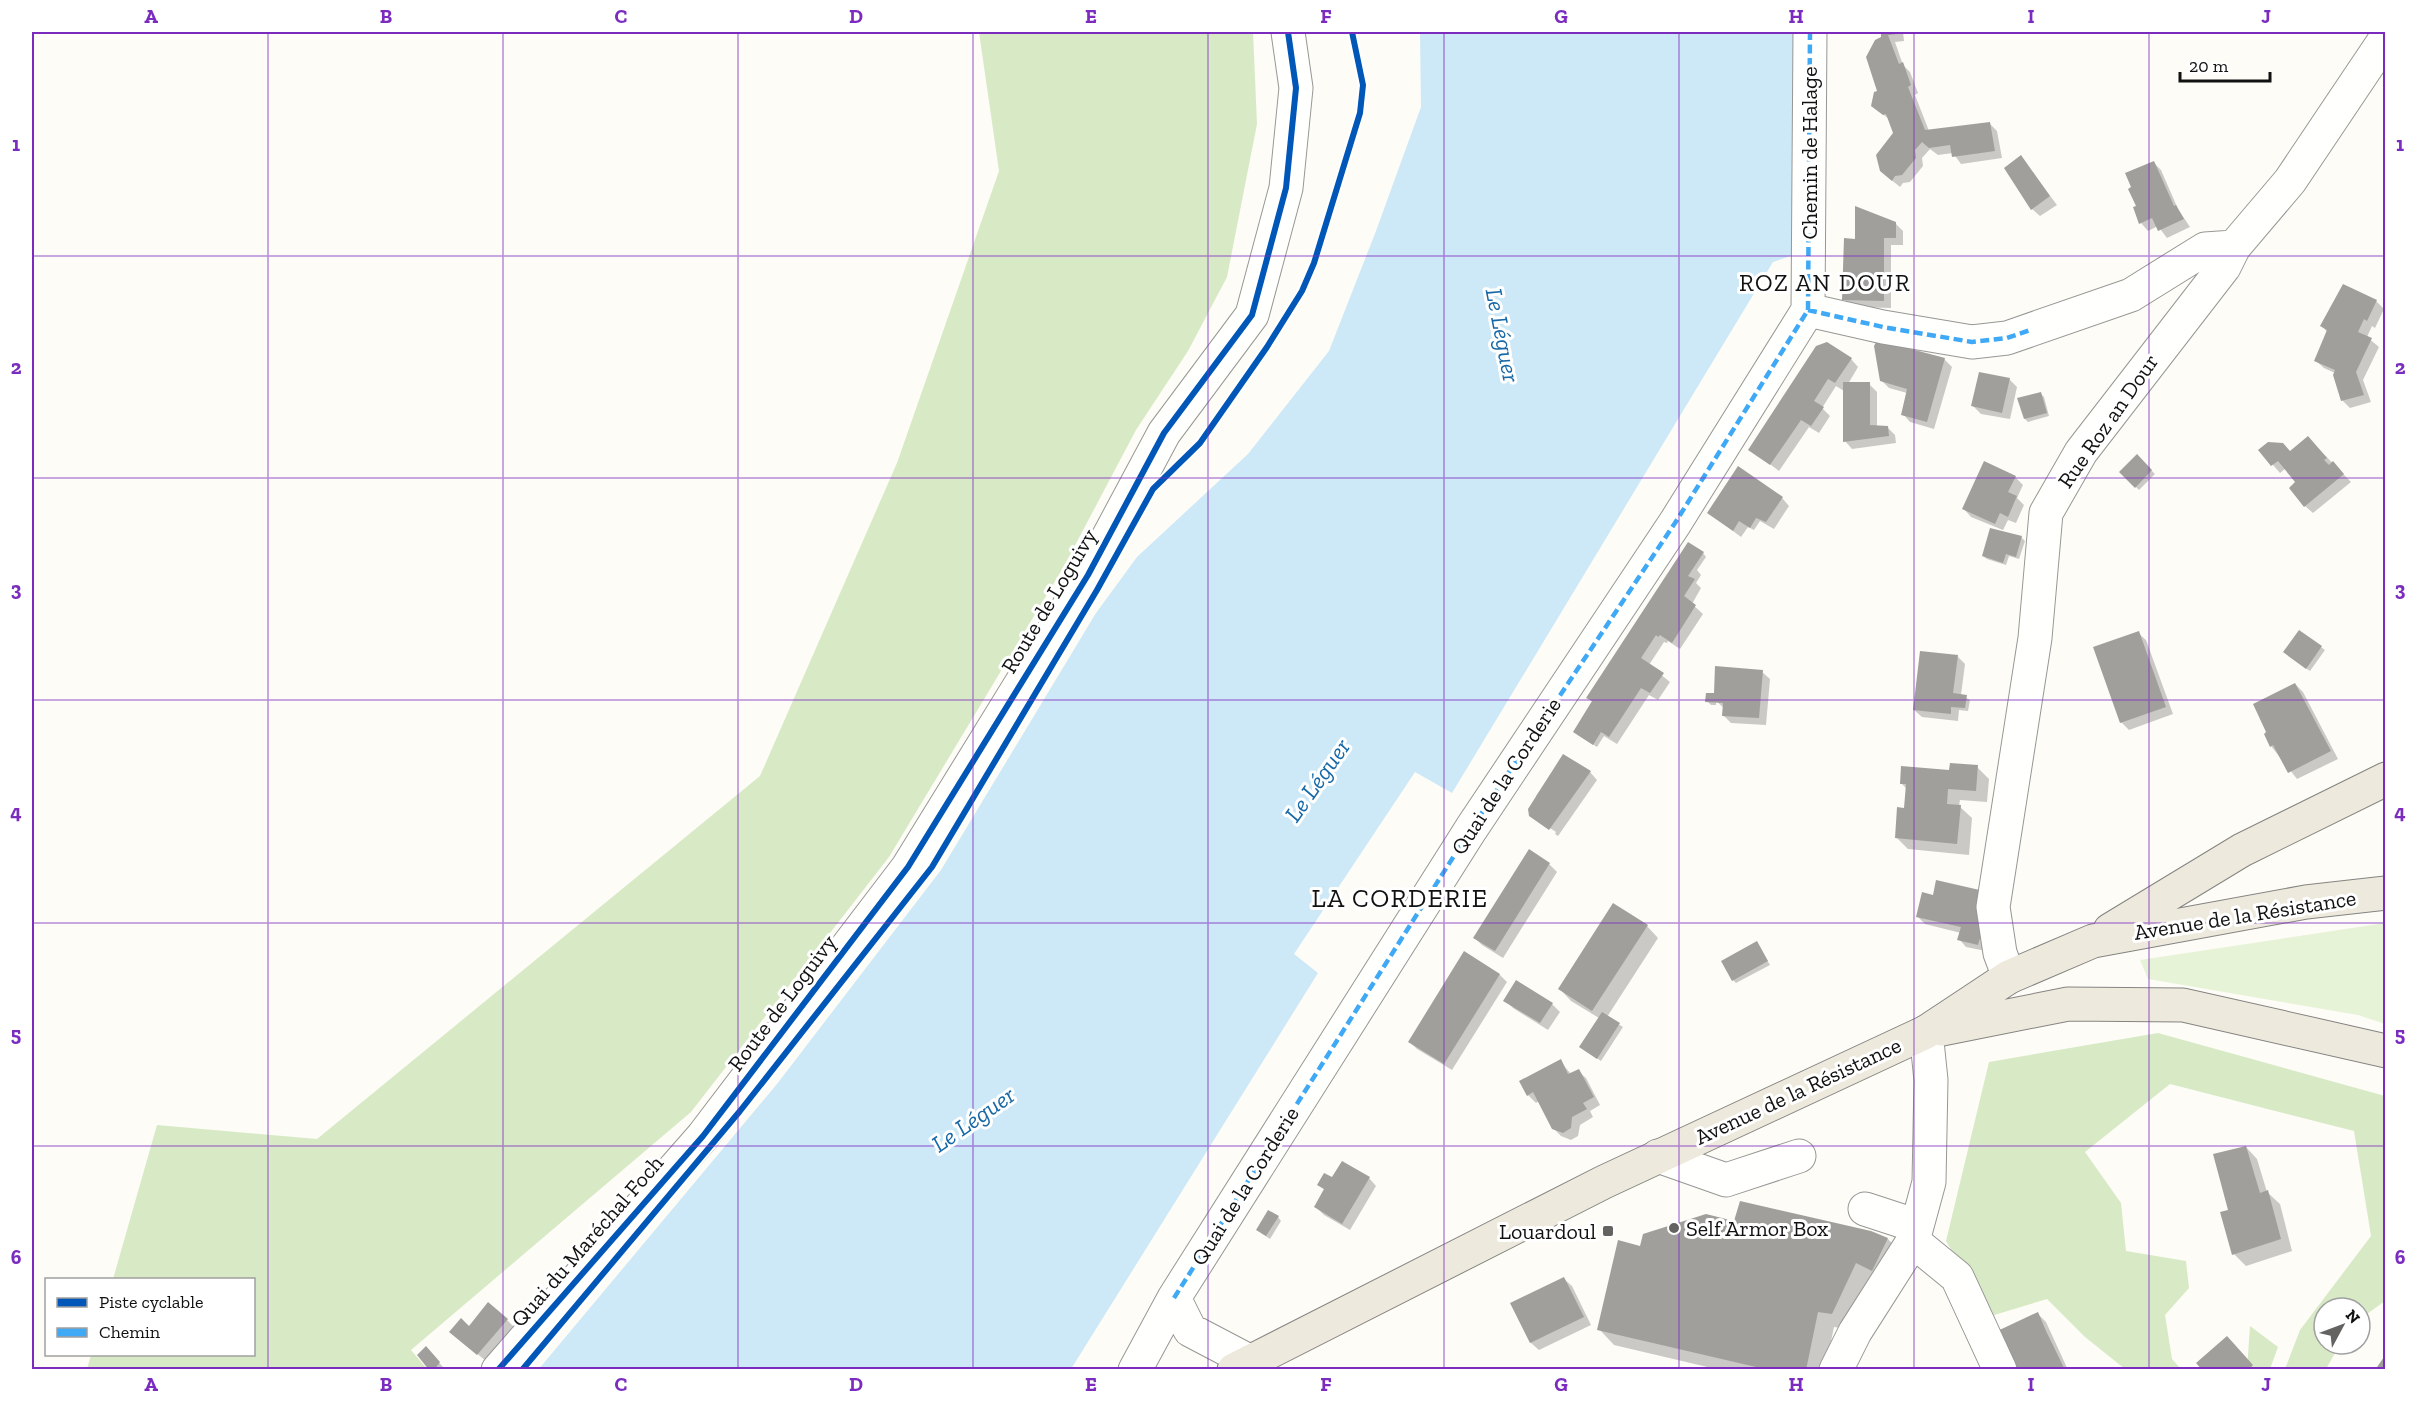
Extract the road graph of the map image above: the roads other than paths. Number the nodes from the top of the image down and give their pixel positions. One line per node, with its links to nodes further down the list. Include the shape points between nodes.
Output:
1 (1288, 32): 12 (street, Route de Loguivy, via 1296,88 1286,188 1252,315 1164,433 1088,575 908,867)
2 (1810, 32): 5 (street, Chemin de Halage)
3 (2385, 38): 4 (street, Rue Roz an Dour, via 2290,181)
4 (2234, 247): 5 (street, via 2205,249 2131,295 2007,338 1972,342); 9 (street, Rue Roz an Dour, via 2224,267 2081,452 2046,513 2035,638 1993,907)
5 (1808, 310): 17 (street, Quai de la Corderie, via 1675,523 1471,829)
6 (2385, 779): 8 (main road, via 2242,850)
7 (2385, 893): 8 (main road, Avenue de la Résistance, via 2306,902)
8 (2093, 940): 9 (main road, Avenue de la Résistance)
9 (2008, 977): 10 (main road, Avenue de la Résistance)
10 (1926, 1032): 11 (main road, via 2068,1004 2183,1005); 13 (main road, Avenue de la Résistance); 16 (street, via 1931,1080 1929,1182)
11 (2385, 1051)
12 (703, 1136): 19 (street, Quai du Maréchal Foch)
13 (1658, 1156): 14 (street, via 1726,1180); 18 (main road, Avenue de la Résistance)
14 (1799, 1156)
15 (1865, 1209): 16 (street)
16 (1915, 1233): 21 (street); 22 (street, via 1957,1277)
17 (1174, 1298): 18 (street, via 1190,1330); 20 (street, Quai de la Corderie)
18 (1242, 1365)
19 (498, 1370)
20 (1135, 1370)
21 (1836, 1370)
22 (2000, 1370)

